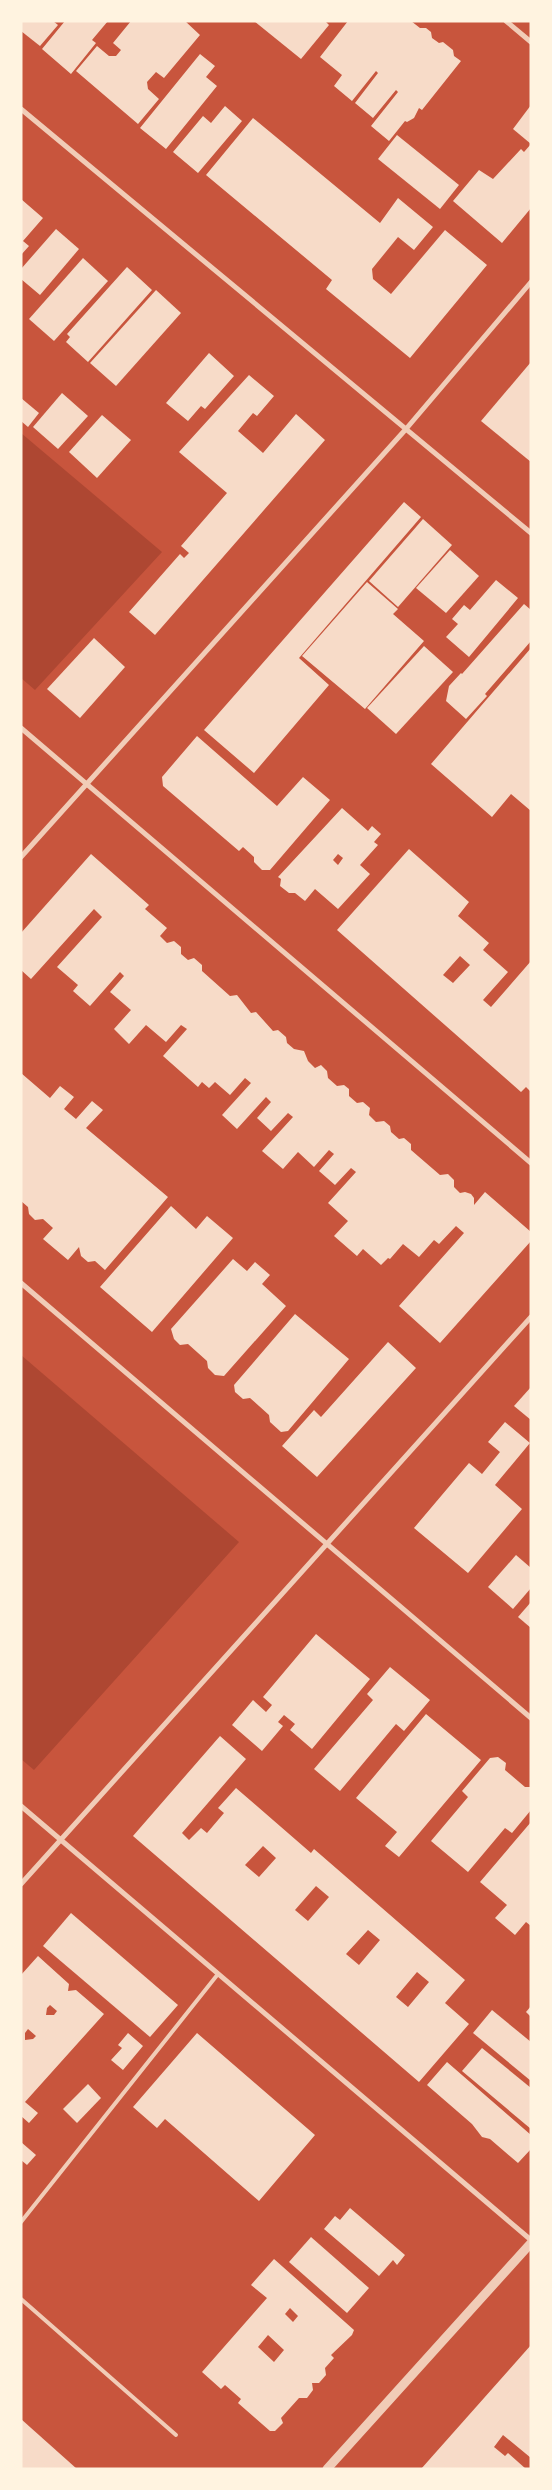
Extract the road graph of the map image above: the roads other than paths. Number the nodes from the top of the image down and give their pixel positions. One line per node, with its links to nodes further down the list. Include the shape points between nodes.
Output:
1 (506, 21): 2 (street)
2 (531, 42)
3 (21, 109): 5 (street)
4 (531, 282): 5 (street)
5 (406, 429): 6 (street); 8 (street)
6 (531, 533)
7 (21, 728): 8 (street)
8 (87, 784): 9 (street); 10 (street)
9 (21, 857)
10 (531, 1163)
11 (21, 1283): 13 (street)
12 (531, 1317): 13 (street)
13 (326, 1543): 14 (street); 16 (street)
14 (531, 1718)
15 (21, 1806): 16 (street)
16 (61, 1839): 17 (street); 18 (street)
17 (21, 1884)
18 (218, 1974): 19 (lane); 20 (street)
19 (21, 2222)
20 (531, 2242): 23 (street)
21 (21, 2299): 22 (lane)
22 (176, 2435)
23 (327, 2469)

